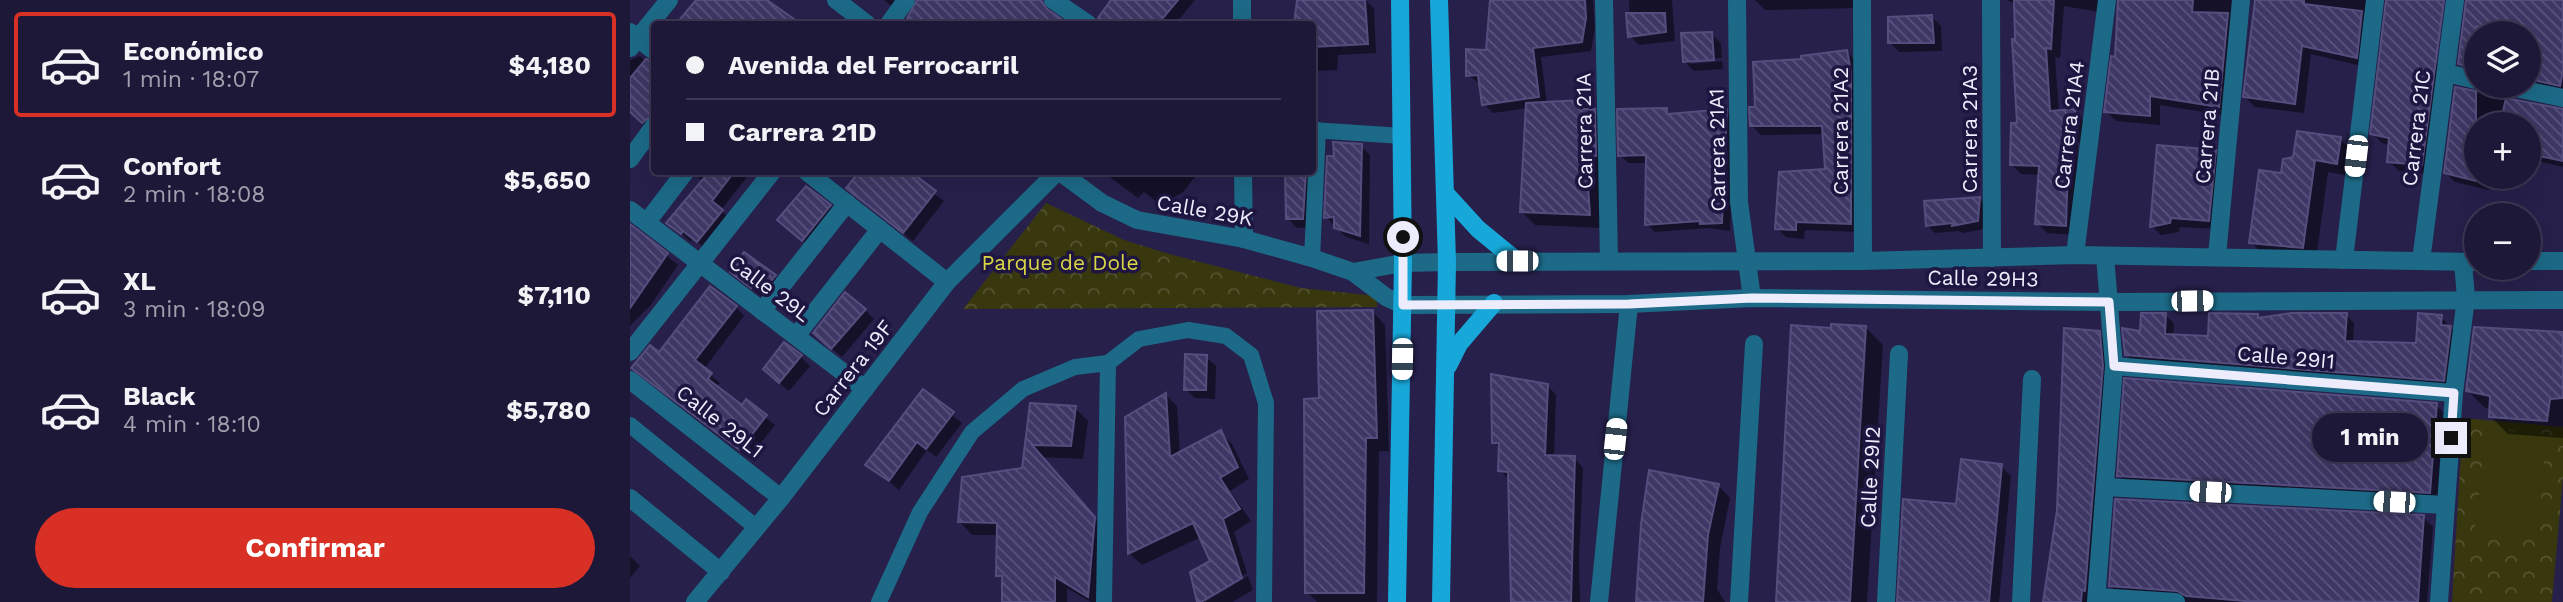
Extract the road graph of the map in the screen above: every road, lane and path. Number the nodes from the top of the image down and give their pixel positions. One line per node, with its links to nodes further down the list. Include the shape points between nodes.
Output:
1 (669, 0): 22 (street)
2 (836, 0): 17 (street)
3 (906, 0): 18 (street)
4 (1053, 0): 19 (street)
5 (1082, 0): 20 (street)
6 (1242, 0): 21 (street)
7 (1400, 0): 30 (main road)
8 (1439, 0): 39 (main road)
9 (1604, 0): 53 (street, Carrera 21A)
10 (1737, 0): 54 (street, Carrera 21A1, via 1739,202)
11 (1863, 0): 55 (street, Carrera 21A2)
12 (1991, 0): 49 (street, Carrera 21A3)
13 (2107, 0): 45 (street, Carrera 21A4)
14 (2241, 0): 47 (street, Carrera 21B)
15 (2375, 0): 50 (street)
16 (2455, 0): 24 (street, Carrera 21C)
17 (863, 21)
18 (891, 21)
19 (1084, 21)
20 (1087, 21)
21 (1242, 21)
22 (632, 39): 23 (street)
23 (651, 49)
24 (2446, 73): 25 (street); 56 (street, Carrera 21C)
25 (2464, 77)
26 (2541, 93): 27 (street)
27 (2563, 97)
28 (651, 130): 31 (street)
29 (1316, 130): 30 (lane)
30 (1402, 136): 59 (main road)
31 (630, 159)
32 (683, 175): 42 (street)
33 (770, 175): 61 (street)
34 (811, 175): 40 (street)
35 (1056, 175): 64 (street, Carrera 19F)
36 (1063, 175): 44 (street, Calle 29K, via 1136,220)
37 (1243, 175): 44 (street)
38 (1314, 175): 48 (lane)
39 (1446, 194): 51 (main road); 52 (main road)
40 (847, 204): 43 (street); 73 (street)
41 (630, 210): 42 (street, Calle 29L)
42 (647, 222): 61 (street, Calle 29L)
43 (880, 229): 64 (street); 74 (street)
44 (1244, 239): 48 (street, Calle 29K)
45 (2075, 256): 46 (street, Calle 29H3); 49 (street, Calle 29H3)
46 (2105, 256): 47 (street, Calle 29H3); 68 (street)
47 (2217, 256): 50 (street, Calle 29H3)
48 (1312, 258): 62 (street, Calle 29K)
49 (1993, 258): 55 (street, Calle 29H3)
50 (2344, 260): 56 (street, Calle 29H3)
51 (1447, 261): 52 (street, Calle 29H3); 59 (street, Calle 29H3); 72 (main road)
52 (1517, 261): 53 (street, Calle 29H3)
53 (1609, 261): 54 (street, Calle 29H3)
54 (1747, 261): 55 (street, Calle 29H3); 65 (street, Carrera 21A1)
55 (1863, 261)
56 (2421, 261): 60 (street, Calle 29H3)
57 (2541, 261): 58 (street)
58 (2563, 261)
59 (1404, 262): 62 (street, Calle 29K); 71 (main road)
60 (2464, 262)
61 (701, 264): 73 (street, Calle 29L); 76 (street)
62 (1353, 271): 71 (street, Calle 29K)
63 (2468, 280): 66 (street)
64 (947, 282): 83 (street, Carrera 19F)
65 (1752, 298): 68 (street, Calle 29H3); 70 (street, Calle 29H3)
66 (2466, 298): 67 (street, Calle 29H3); 68 (street, Calle 29H3); 84 (street)
67 (2563, 300)
68 (2109, 302): 79 (street)
69 (1494, 303): 70 (street, Calle 29H3); 72 (street, Calle 29H3); 80 (main road, via 1459,344)
70 (1629, 304): 99 (street)
71 (1403, 305): 72 (street, Calle 29H3); 97 (main road)
72 (1447, 305): 80 (main road)
73 (762, 311): 74 (street, Calle 29L)
74 (796, 336): 83 (street, Calle 29L)
75 (1754, 344): 100 (street)
76 (630, 352)
77 (1899, 354): 101 (street, Calle 29I2)
78 (1108, 363): 94 (lane, via 1075,367 1023,389 972,432 920,512); 95 (lane); 96 (lane, via 1139,339 1188,330 1226,335 1251,355 1266,403)
79 (2114, 366): 84 (street, Calle 29I1); 86 (street)
80 (1446, 373): 98 (main road)
81 (2032, 379): 102 (street)
82 (630, 380): 88 (street, Calle 29L1)
83 (865, 389): 88 (street, Carrera 19F)
84 (2454, 393): 89 (street)
85 (630, 425): 90 (lane)
86 (2105, 486): 89 (street); 92 (street)
87 (630, 498): 91 (street)
88 (781, 498): 90 (street, Carrera 19F)
89 (2446, 505): 104 (street)
90 (757, 528): 91 (street, Carrera 19F)
91 (721, 572): 93 (street, Carrera 19F)
92 (2096, 600): 103 (street)
93 (695, 602)
94 (879, 602)
95 (1104, 602)
96 (1264, 602)
97 (1397, 602)
98 (1441, 602)
99 (1599, 602)
100 (1739, 602)
101 (1886, 602)
102 (2021, 602)
103 (2176, 602)
104 (2439, 602)

